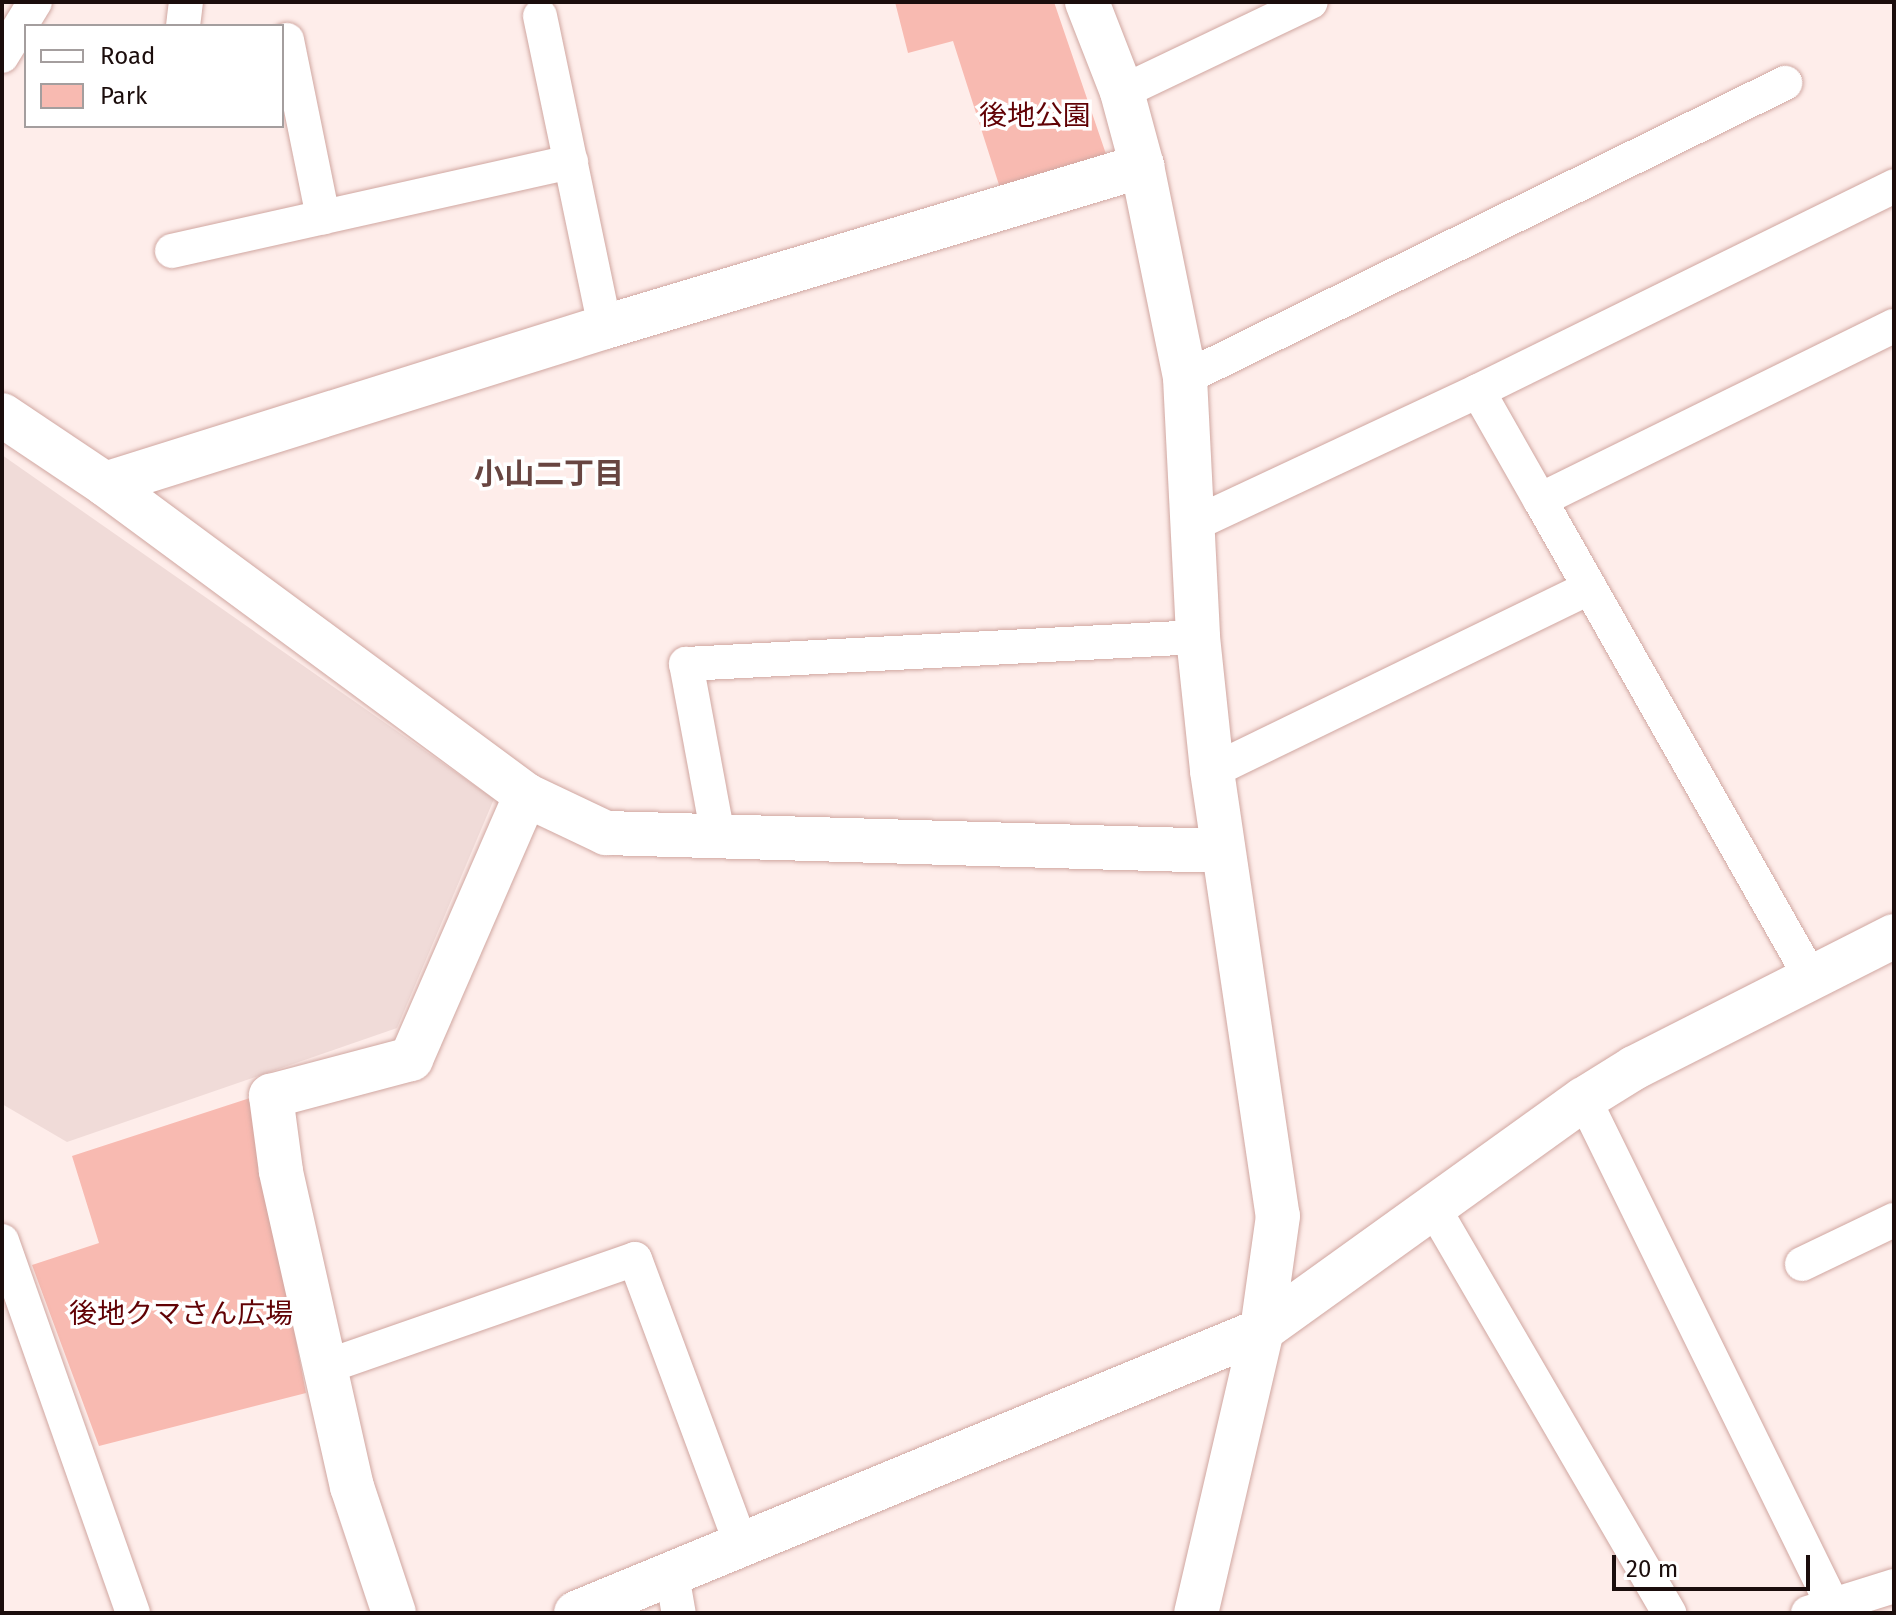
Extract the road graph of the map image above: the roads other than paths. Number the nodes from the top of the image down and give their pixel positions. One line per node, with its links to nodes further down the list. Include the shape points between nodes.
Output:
1 (35, 2): 8 (lane)
2 (186, 2): 6 (lane)
3 (1087, 2): 10 (street)
4 (1311, 2): 10 (lane)
5 (540, 16): 11 (lane)
6 (183, 24)
7 (287, 40): 14 (lane)
8 (2, 56)
9 (1785, 83): 18 (lane)
10 (1122, 92): 12 (street)
11 (571, 162): 14 (lane); 17 (lane)
12 (1142, 166): 17 (street); 18 (street)
13 (1894, 186): 19 (lane)
14 (323, 217): 15 (lane)
15 (172, 251)
16 (1894, 326): 22 (lane)
17 (605, 327): 21 (street)
18 (1185, 378): 23 (street)
19 (1478, 391): 22 (lane); 23 (lane)
20 (2, 415): 21 (street)
21 (105, 484): 27 (street)
22 (1540, 500): 24 (lane)
23 (1194, 524): 25 (street)
24 (1589, 588): 26 (lane); 31 (lane)
25 (1198, 637): 26 (street); 28 (lane, via 686,664)
26 (1212, 771): 29 (street)
27 (526, 795): 28 (street, via 606,833); 38 (street, via 411,1059 271,1096 281,1171)
28 (718, 836): 29 (street)
29 (1222, 851): 37 (street, via 1278,1216)
30 (1894, 936): 31 (street)
31 (1810, 976): 32 (street)
32 (1584, 1099): 33 (street); 42 (lane)
33 (1433, 1207): 37 (street); 47 (lane)
34 (1894, 1220): 36 (lane)
35 (2, 1241): 43 (lane)
36 (1802, 1264)
37 (1262, 1330): 39 (street); 46 (street)
38 (325, 1367): 39 (lane, via 635,1259); 44 (street, via 352,1487)
39 (742, 1546): 41 (street)
40 (1894, 1586): 42 (lane)
41 (676, 1594): 45 (street)
42 (1820, 1609)
43 (133, 1613)
44 (394, 1613)
45 (576, 1613)
46 (1196, 1613)
47 (1669, 1613)

